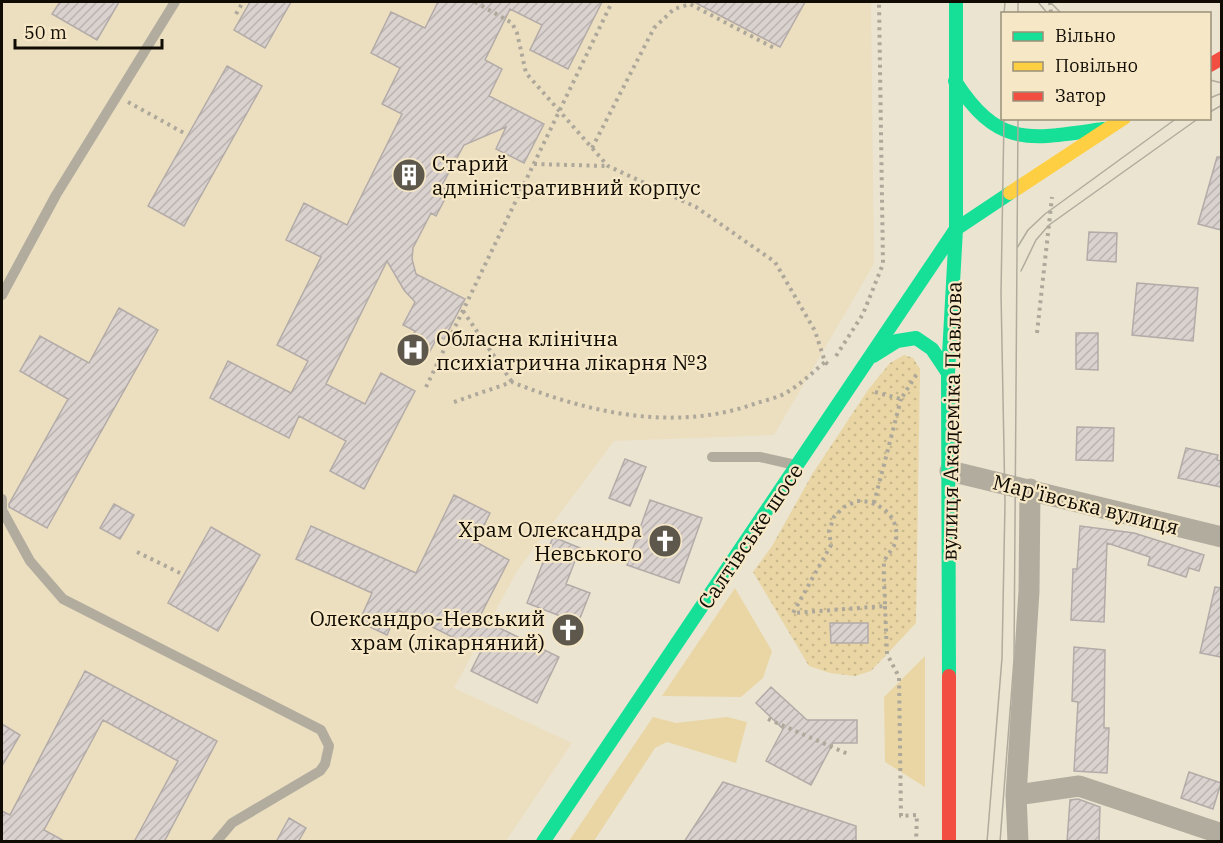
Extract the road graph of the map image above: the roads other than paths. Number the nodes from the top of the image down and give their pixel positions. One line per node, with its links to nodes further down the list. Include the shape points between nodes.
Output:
1 (176, 2): 7 (lane, via 56,195)
2 (956, 2): 3 (main road, вулиця Академіка Павлова)
3 (955, 81): 5 (main road, via 981,118 1012,135 1039,137); 6 (main road, вулиця Академіка Павлова)
4 (1121, 120): 5 (main road)
5 (1108, 129): 6 (main road)
6 (956, 229): 8 (main road, Салтівське шосе); 9 (main road, вулиця Академіка Павлова)
7 (2, 295)
8 (871, 357): 9 (main road, via 894,341 913,337 932,346); 11 (main road, Салтівське шосе)
9 (948, 373): 12 (main road, вулиця Академіка Павлова)
10 (712, 457): 11 (lane, via 760,457)
11 (797, 465): 19 (main road, Салтівське шосе)
12 (950, 471): 13 (street, Мар'ївська вулиця); 20 (main road, вулиця Академіка Павлова)
13 (1030, 489): 15 (street, Мар'ївська вулиця); 16 (street, via 1029,591)
14 (2, 499): 18 (lane, via 2,510 30,561 63,599 321,730 326,737 328,755 320,771 232,823)
15 (1221, 537)
16 (1016, 795): 17 (street, via 1079,786); 21 (street)
17 (1221, 834)
18 (216, 842)
19 (543, 842)
20 (949, 842)
21 (1018, 842)

